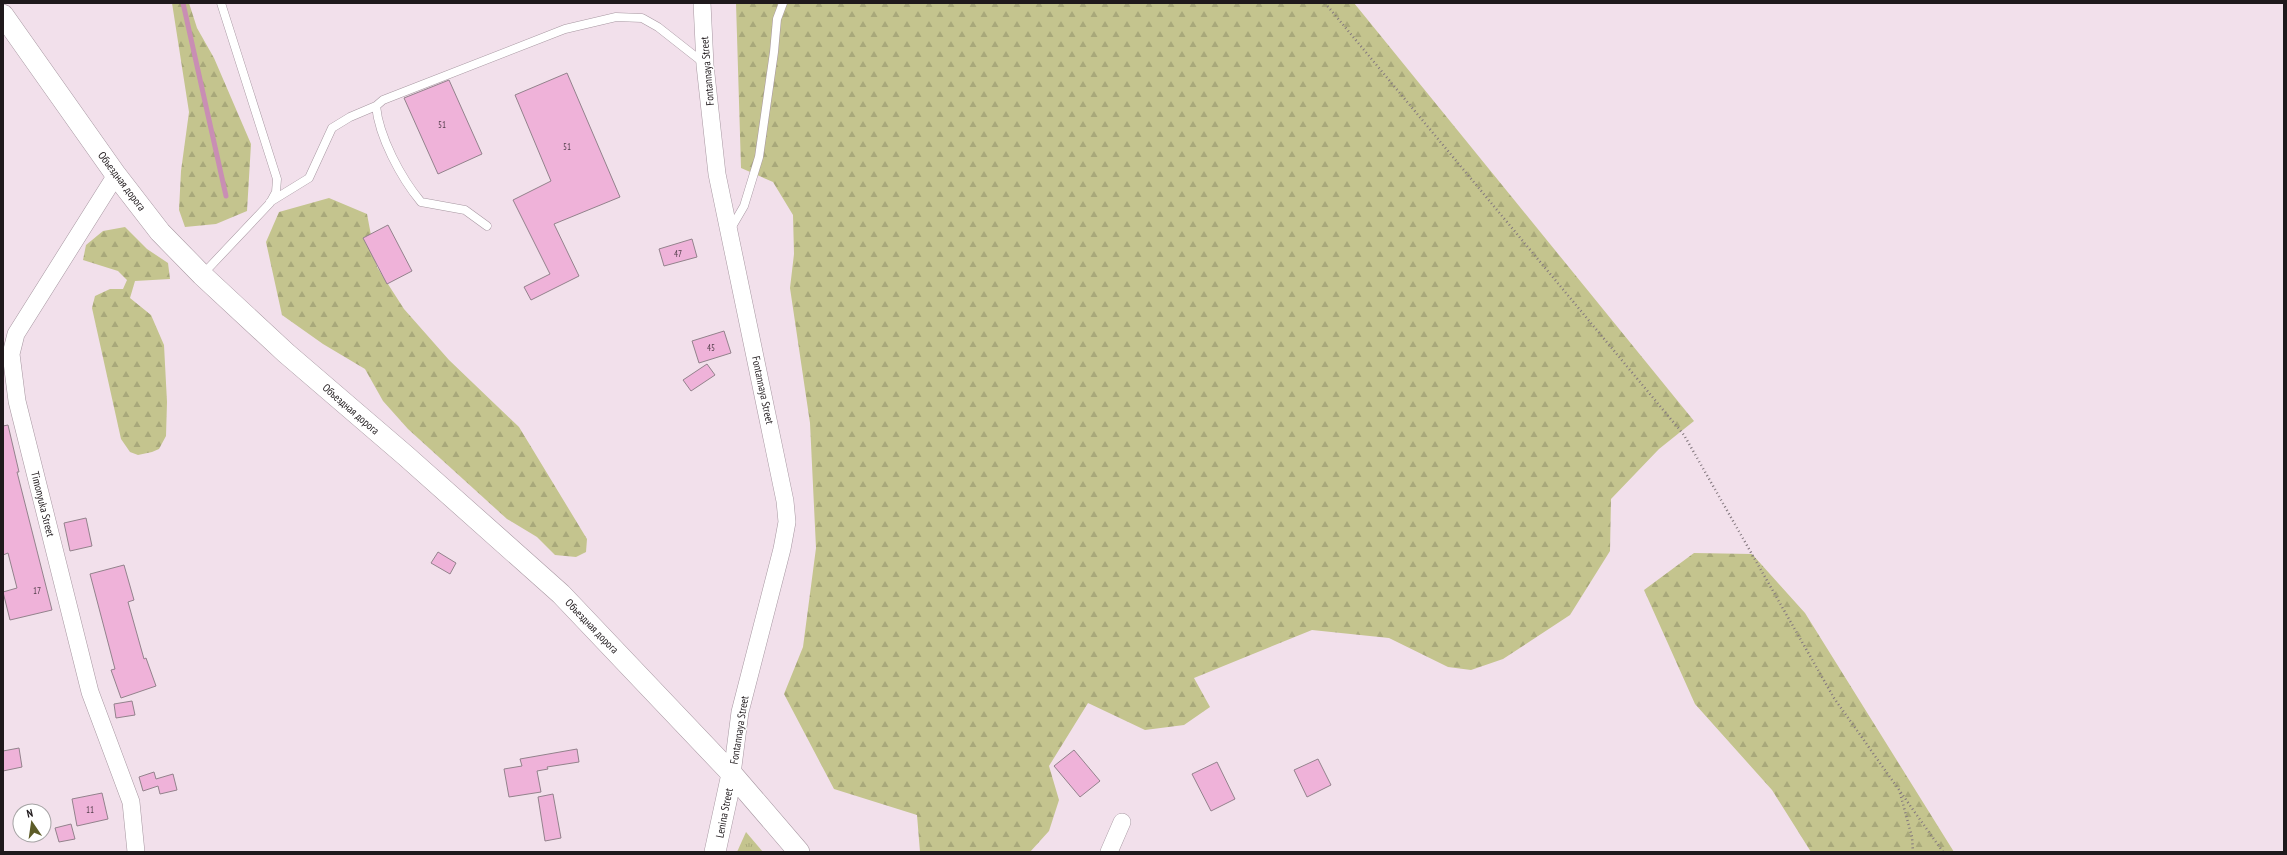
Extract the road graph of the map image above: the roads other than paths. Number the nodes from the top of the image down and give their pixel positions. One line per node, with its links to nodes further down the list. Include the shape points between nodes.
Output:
1 (221, 3): 8 (lane, via 277,179 276,192)
2 (702, 3): 5 (street, Fontannaya Street)
3 (783, 3): 10 (lane, via 777,19 759,157 744,206)
4 (3, 15): 7 (street, Объездная дорога)
5 (705, 65): 6 (lane, via 658,27 642,18 616,17 565,29 383,100); 10 (street, Fontannaya Street, via 717,174)
6 (376, 106): 8 (lane, via 332,128 309,178); 9 (lane, via 377,118 404,181 421,202 465,210)
7 (116, 175): 11 (street, Объездная дорога, via 160,232); 14 (street, Timonyuka Street, via 16,334 11,354 17,401 90,692 131,802)
8 (270, 203): 11 (lane)
9 (487, 226)
10 (730, 231): 12 (street, Fontannaya Street, via 786,502 787,522 740,712)
11 (202, 275): 12 (street, Объездная дорога, via 286,354 406,456 561,594)
12 (732, 774): 15 (street, Lenina Street); 16 (street, Объездная дорога)
13 (1122, 822): 17 (street)
14 (136, 852)
15 (715, 852)
16 (799, 852)
17 (1109, 852)

